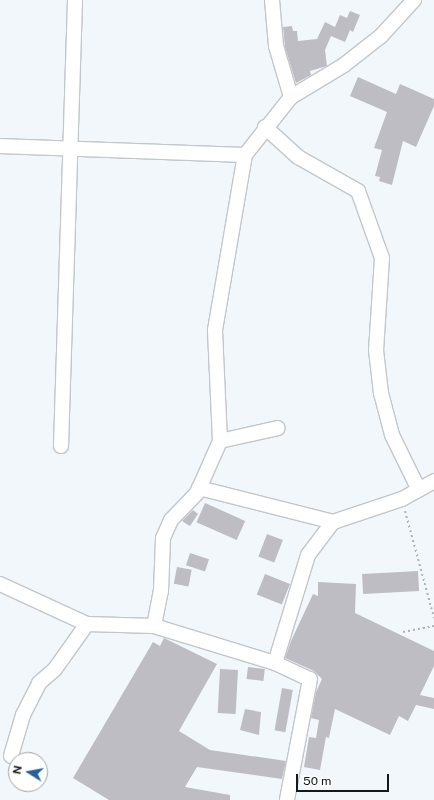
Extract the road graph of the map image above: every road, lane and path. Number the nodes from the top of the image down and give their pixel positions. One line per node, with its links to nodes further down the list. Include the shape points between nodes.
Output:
1 (75, 0): 7 (street)
2 (272, 0): 4 (street, via 276,46)
3 (414, 0): 4 (street, via 381,36 344,65)
4 (291, 97): 5 (street)
5 (265, 127): 8 (street); 14 (street, via 298,157 358,191 382,258 376,350 381,393 392,435)
6 (0, 146): 7 (street)
7 (72, 149): 8 (street); 11 (street)
8 (245, 155): 10 (street, via 215,330)
9 (278, 428): 10 (street)
10 (220, 441): 13 (street)
11 (62, 446)
12 (434, 481): 14 (street)
13 (199, 488): 16 (street); 20 (street, via 171,520 163,538 161,591)
14 (419, 490): 15 (street)
15 (402, 499): 16 (street); 18 (path)
16 (333, 522): 23 (street, via 308,555)
17 (0, 584): 19 (street)
18 (434, 618)
19 (87, 624): 20 (street); 24 (street, via 55,669 39,683 24,715)
20 (154, 626): 23 (street)
21 (434, 626): 22 (path)
22 (403, 632)
23 (275, 663): 25 (street, via 310,679)
24 (12, 752)
25 (287, 800)

